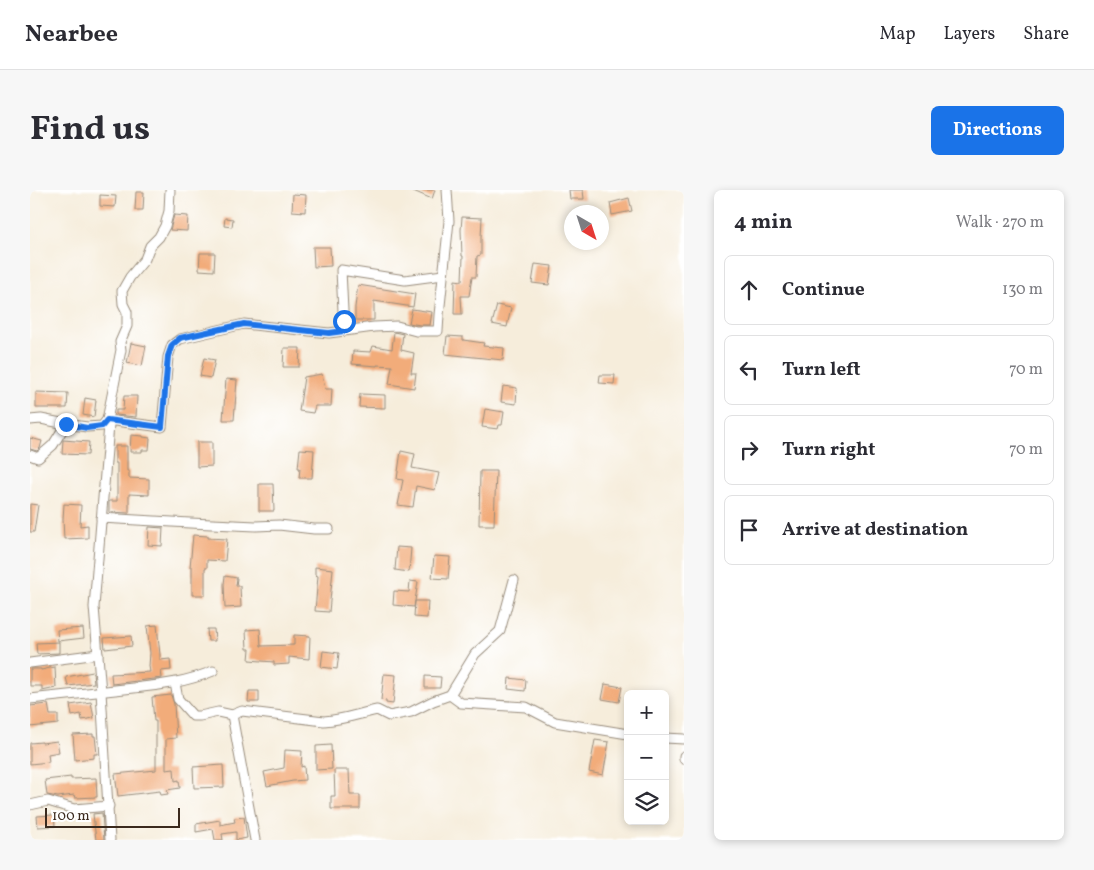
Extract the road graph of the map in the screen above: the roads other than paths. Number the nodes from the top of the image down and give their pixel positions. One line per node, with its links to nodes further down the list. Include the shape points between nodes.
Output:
1 (170, 190): 6 (street, via 166,226 122,292 127,326 120,342)
2 (447, 190): 3 (street, via 449,221)
3 (443, 275): 4 (street, via 438,331 416,331 397,326); 4 (street, via 406,280 341,270)
4 (344, 331): 6 (street, via 329,333 244,324 180,338 172,345 168,356 162,427)
5 (30, 420): 7 (street)
6 (107, 420): 7 (street, via 102,426 87,428); 9 (street, via 110,425)
7 (66, 424): 8 (street, via 45,452 38,458)
8 (30, 455)
9 (102, 518): 10 (street); 12 (street, via 94,606)
10 (329, 529)
11 (514, 580): 17 (street, via 500,631 475,654)
12 (98, 654): 13 (street); 16 (street)
13 (30, 662)
14 (213, 671): 15 (street)
15 (175, 683): 16 (street); 19 (street, via 178,699 192,716 218,712)
16 (101, 692): 18 (street); 24 (street)
17 (450, 695): 19 (street, via 411,712 389,716 377,710 337,721 242,711); 20 (street, via 461,702 526,707 555,722)
18 (30, 699)
19 (232, 715): 26 (street)
20 (624, 733)
21 (669, 738): 22 (street)
22 (684, 740)
23 (30, 805): 24 (street, via 48,801 74,809)
24 (109, 806): 25 (street)
25 (110, 840)
26 (255, 840)

